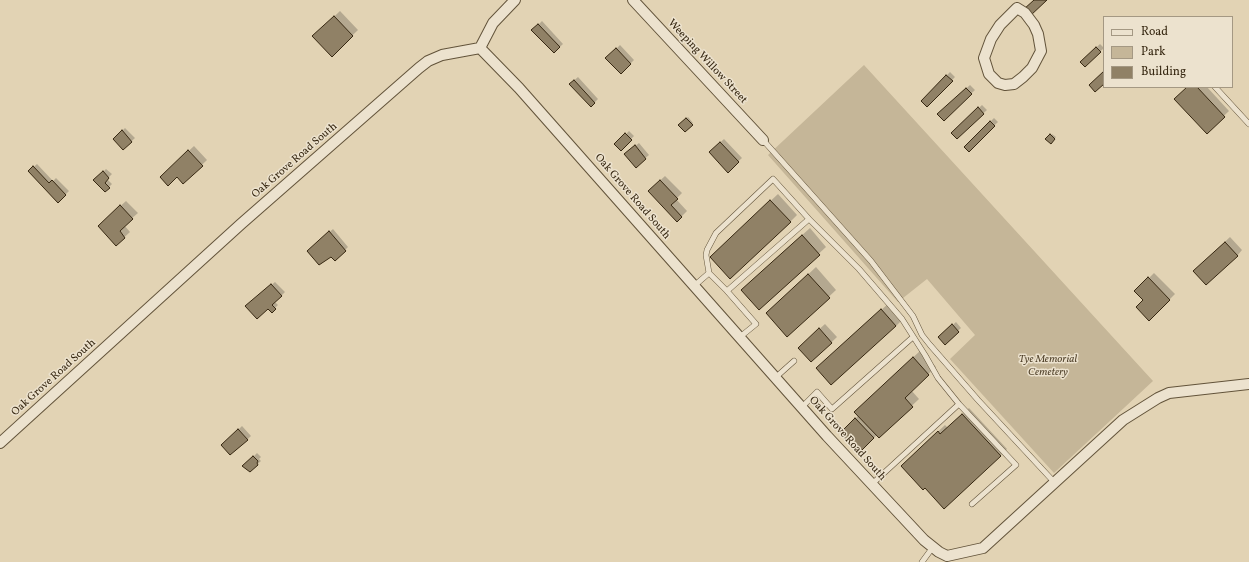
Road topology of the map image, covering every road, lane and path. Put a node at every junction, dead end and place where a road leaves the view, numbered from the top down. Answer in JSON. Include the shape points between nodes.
{"nodes":[{"id":1,"x":515,"y":0,"type":"edge"},
{"id":2,"x":633,"y":0,"type":"edge"},
{"id":3,"x":1017,"y":4,"type":"edge"},
{"id":4,"x":480,"y":48,"type":"junction"},
{"id":5,"x":1216,"y":88,"type":"edge"},
{"id":6,"x":1249,"y":124,"type":"edge"},
{"id":7,"x":763,"y":140,"type":"joint"},
{"id":8,"x":809,"y":219,"type":"junction"},
{"id":9,"x":709,"y":273,"type":"junction"},
{"id":10,"x":694,"y":286,"type":"junction"},
{"id":11,"x":727,"y":291,"type":"junction"},
{"id":12,"x":740,"y":337,"type":"junction"},
{"id":13,"x":913,"y":337,"type":"junction"},
{"id":14,"x":794,"y":361,"type":"dead end"},
{"id":15,"x":775,"y":378,"type":"junction"},
{"id":16,"x":1249,"y":384,"type":"edge"},
{"id":17,"x":959,"y":404,"type":"junction"},
{"id":18,"x":802,"y":407,"type":"junction"},
{"id":19,"x":0,"y":443,"type":"edge"},
{"id":20,"x":1055,"y":483,"type":"junction"},
{"id":21,"x":872,"y":484,"type":"junction"},
{"id":22,"x":972,"y":504,"type":"dead end"},
{"id":23,"x":933,"y":548,"type":"junction"},
{"id":24,"x":947,"y":559,"type":"edge"},
{"id":25,"x":922,"y":562,"type":"edge"}],
"edges":[{"from":1,"to":4,"type":"street","via":[[493,23]]},
{"from":2,"to":7,"type":"street","name":"Weeping Willow Street"},
{"from":3,"to":3,"type":"street","via":[[991,39],[984,58],[989,74],[998,83],[1005,85],[1014,84],[1024,77],[1041,52],[1034,25]]},
{"from":4,"to":10,"type":"street","name":"Oak Grove Road South","via":[[520,88]]},
{"from":4,"to":19,"type":"street","name":"Oak Grove Road South","via":[[442,55],[419,68],[240,224]]},
{"from":5,"to":6,"type":"lane"},
{"from":7,"to":20,"type":"lane","via":[[871,261],[913,316],[930,345]]},
{"from":8,"to":9,"type":"lane","via":[[773,179],[716,233],[706,255]]},
{"from":8,"to":11,"type":"lane"},
{"from":8,"to":13,"type":"lane","via":[[859,269],[902,319]]},
{"from":9,"to":10,"type":"lane"},
{"from":9,"to":11,"type":"lane"},
{"from":10,"to":12,"type":"street","name":"Oak Grove Road South"},
{"from":11,"to":12,"type":"lane","via":[[756,324]]},
{"from":12,"to":15,"type":"street","name":"Oak Grove Road South"},
{"from":13,"to":17,"type":"lane","via":[[938,378]]},
{"from":13,"to":18,"type":"lane","via":[[832,409],[817,392]]},
{"from":14,"to":15,"type":"lane"},
{"from":15,"to":18,"type":"street","name":"Oak Grove Road South"},
{"from":16,"to":20,"type":"street","name":"Oak Grove Road South","via":[[1168,393],[1158,398],[1123,420]]},
{"from":17,"to":21,"type":"lane"},
{"from":17,"to":22,"type":"lane","via":[[1016,465]]},
{"from":18,"to":21,"type":"street","name":"Oak Grove Road South"},
{"from":20,"to":24,"type":"street","name":"Oak Grove Road South","via":[[983,548]]},
{"from":21,"to":23,"type":"street","name":"Oak Grove Road South"},
{"from":23,"to":24,"type":"street","name":"Oak Grove Road South"},
{"from":23,"to":25,"type":"lane"}]}
